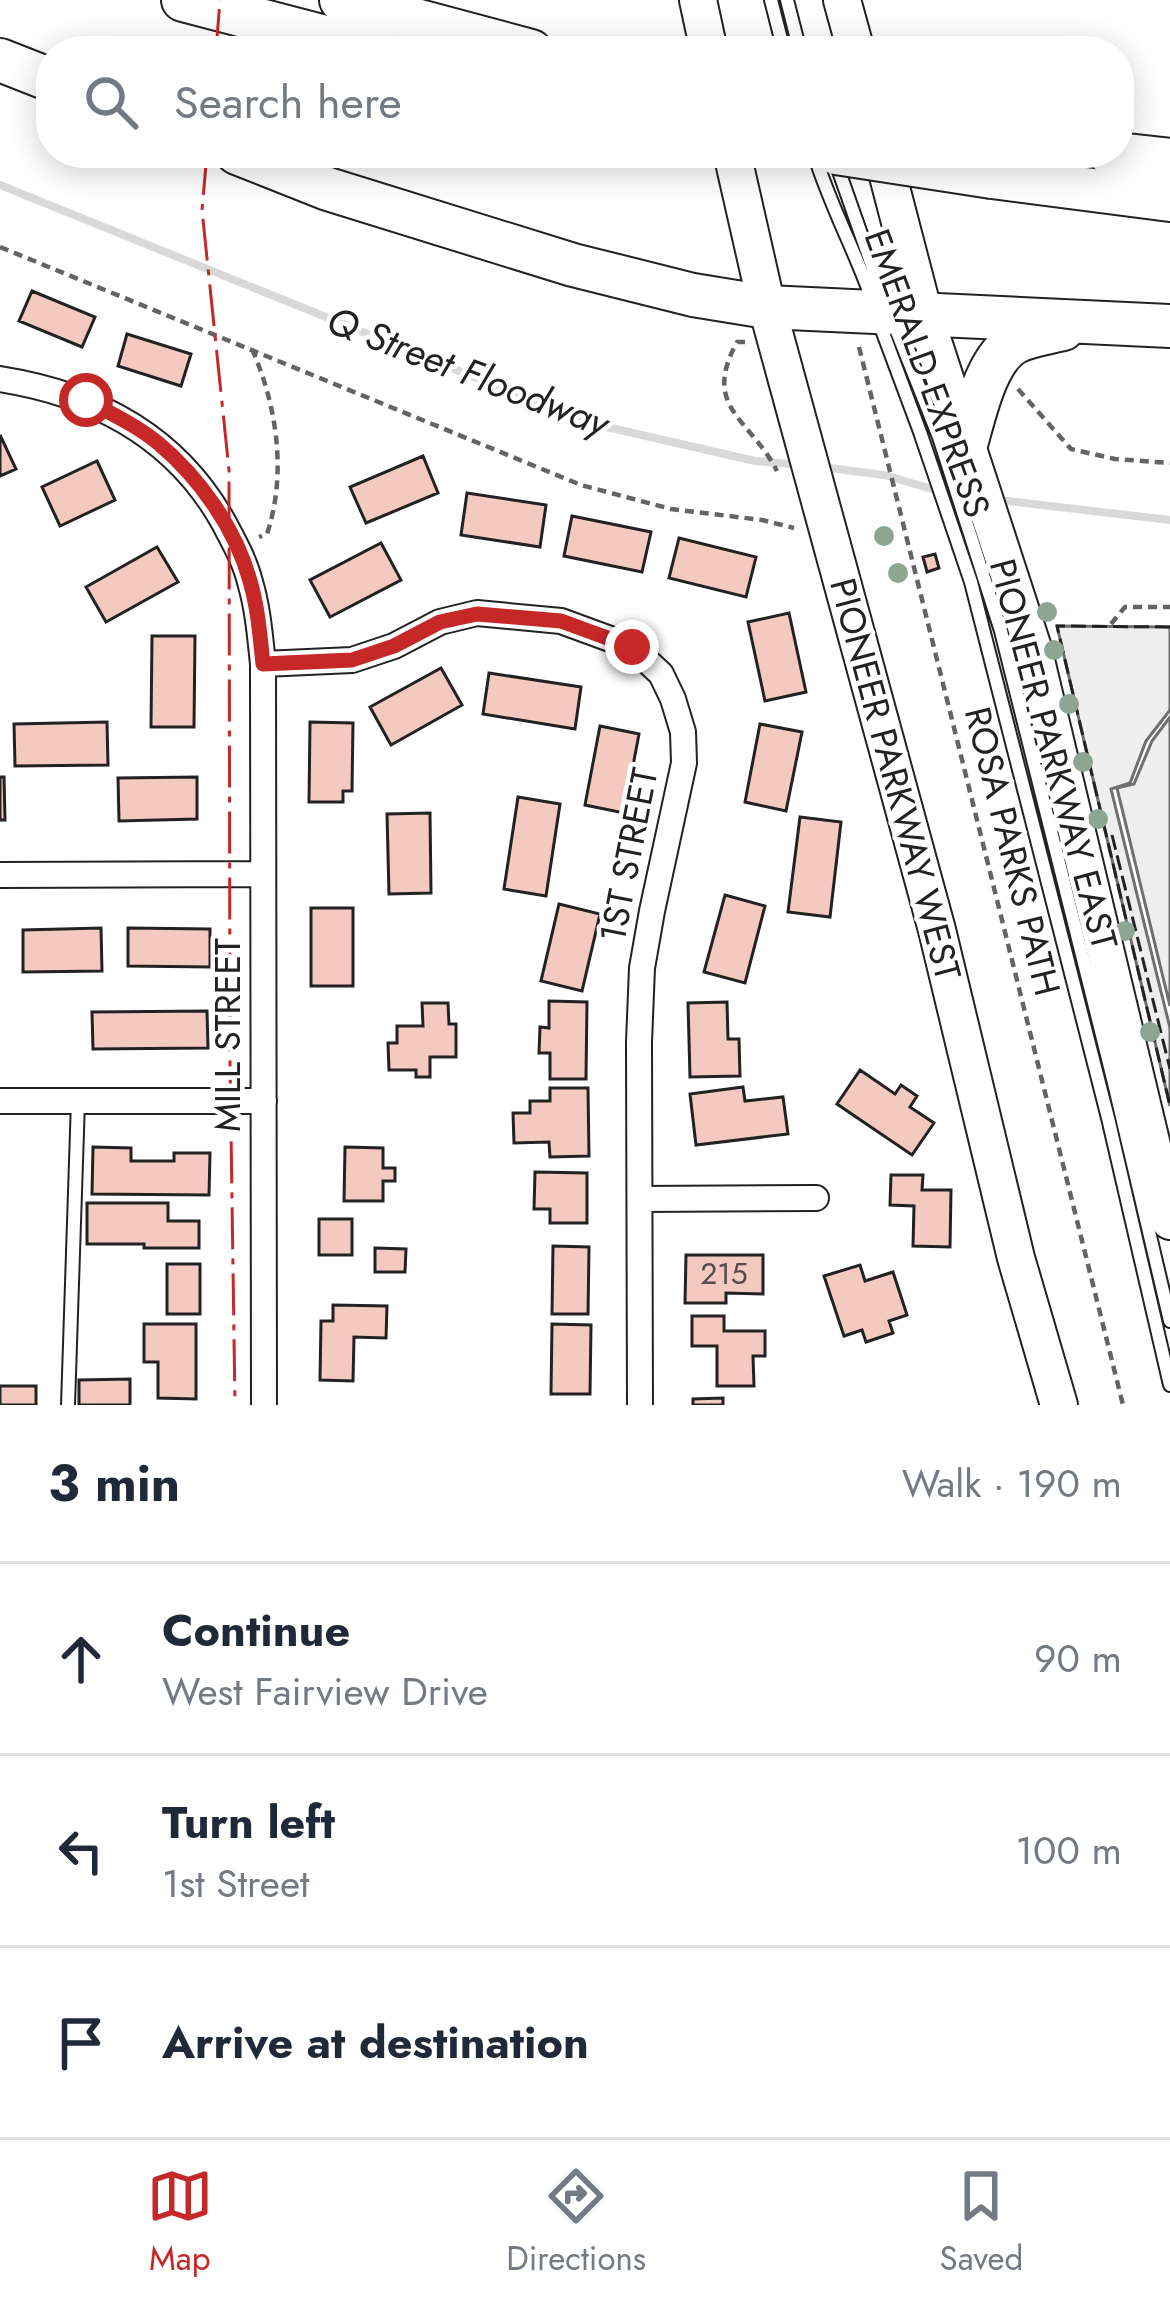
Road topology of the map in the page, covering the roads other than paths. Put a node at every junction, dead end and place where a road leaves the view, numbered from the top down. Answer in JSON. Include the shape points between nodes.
{"nodes":[{"id":1,"x":182,"y":0,"type":"edge"},
{"id":2,"x":341,"y":0,"type":"edge"},
{"id":3,"x":698,"y":0,"type":"edge"},
{"id":4,"x":771,"y":0,"type":"edge"},
{"id":5,"x":787,"y":0,"type":"edge"},
{"id":6,"x":842,"y":0,"type":"edge"},
{"id":7,"x":321,"y":36,"type":"edge"},
{"id":8,"x":475,"y":36,"type":"edge"},
{"id":9,"x":706,"y":36,"type":"edge"},
{"id":10,"x":780,"y":36,"type":"edge"},
{"id":11,"x":796,"y":36,"type":"edge"},
{"id":12,"x":852,"y":36,"type":"edge"},
{"id":13,"x":0,"y":60,"type":"edge"},
{"id":14,"x":36,"y":74,"type":"edge"},
{"id":15,"x":1134,"y":156,"type":"edge"},
{"id":16,"x":1170,"y":160,"type":"edge"},
{"id":17,"x":275,"y":168,"type":"edge"},
{"id":18,"x":736,"y":168,"type":"edge"},
{"id":19,"x":818,"y":168,"type":"edge"},
{"id":20,"x":839,"y":168,"type":"edge"},
{"id":21,"x":882,"y":168,"type":"edge"},
{"id":22,"x":933,"y":168,"type":"edge"},
{"id":23,"x":1170,"y":200,"type":"edge"},
{"id":24,"x":767,"y":307,"type":"junction"},
{"id":25,"x":885,"y":312,"type":"junction"},
{"id":26,"x":1087,"y":323,"type":"junction"},
{"id":27,"x":1170,"y":326,"type":"edge"},
{"id":28,"x":0,"y":380,"type":"edge"},
{"id":29,"x":952,"y":440,"type":"junction"},
{"id":30,"x":979,"y":551,"type":"junction"},
{"id":31,"x":263,"y":664,"type":"junction"},
{"id":32,"x":262,"y":874,"type":"junction"},
{"id":33,"x":0,"y":875,"type":"edge"},
{"id":34,"x":0,"y":1101,"type":"edge"},
{"id":35,"x":78,"y":1101,"type":"junction"},
{"id":36,"x":264,"y":1101,"type":"junction"},
{"id":37,"x":640,"y":1198,"type":"junction"},
{"id":38,"x":816,"y":1198,"type":"dead end"},
{"id":39,"x":1170,"y":1221,"type":"edge"},
{"id":40,"x":1170,"y":1321,"type":"edge"},
{"id":41,"x":1170,"y":1385,"type":"edge"},
{"id":42,"x":68,"y":1405,"type":"edge"},
{"id":43,"x":264,"y":1405,"type":"edge"},
{"id":44,"x":640,"y":1405,"type":"edge"},
{"id":45,"x":1059,"y":1405,"type":"edge"}],
"edges":[{"from":1,"to":7,"type":"highway"},
{"from":2,"to":8,"type":"highway"},
{"from":3,"to":9,"type":"main road"},
{"from":4,"to":10,"type":"lane"},
{"from":5,"to":11,"type":"lane"},
{"from":6,"to":12,"type":"main road"},
{"from":13,"to":14,"type":"highway"},
{"from":15,"to":16,"type":"highway"},
{"from":17,"to":24,"type":"highway","via":[[594,272]]},
{"from":18,"to":24,"type":"main road","name":"PIONEER PARKWAY WEST"},
{"from":19,"to":25,"type":"lane","name":"EMERALD EXPRESS"},
{"from":20,"to":25,"type":"lane","name":"EMERALD EXPRESS"},
{"from":21,"to":25,"type":"main road","name":"PIONEER PARKWAY EAST"},
{"from":22,"to":23,"type":"highway","bridge":true},
{"from":24,"to":25,"type":"highway"},
{"from":24,"to":45,"type":"main road","name":"PIONEER PARKWAY WEST","via":[[798,414],[817,531],[937,930]]},
{"from":25,"to":26,"type":"highway"},
{"from":25,"to":29,"type":"main road","name":"PIONEER PARKWAY EAST"},
{"from":25,"to":30,"type":"lane","name":"EMERALD EXPRESS","via":[[920,432]]},
{"from":26,"to":27,"type":"highway"},
{"from":26,"to":29,"type":"highway","via":[[1015,342]]},
{"from":28,"to":31,"type":"street","name":"MILL STREET","via":[[86,400],[157,442],[190,473],[250,578]]},
{"from":29,"to":30,"type":"main road","name":"PIONEER PARKWAY EAST"},
{"from":30,"to":39,"type":"main road","name":"PIONEER PARKWAY EAST","via":[[1034,648]]},
{"from":30,"to":40,"type":"lane","name":"EMERALD EXPRESS"},
{"from":30,"to":41,"type":"lane","name":"EMERALD EXPRESS","via":[[1007,719]]},
{"from":31,"to":32,"type":"street","name":"MILL STREET"},
{"from":31,"to":37,"type":"street","name":"1ST STREET","via":[[352,660],[477,614],[561,621],[632,647],[661,674],[683,731],[684,763],[642,968]]},
{"from":32,"to":33,"type":"street"},
{"from":32,"to":36,"type":"street","name":"MILL STREET"},
{"from":34,"to":35,"type":"street"},
{"from":35,"to":36,"type":"street"},
{"from":35,"to":42,"type":"lane"},
{"from":36,"to":43,"type":"street","name":"MILL STREET"},
{"from":37,"to":38,"type":"street"},
{"from":37,"to":44,"type":"street","name":"1ST STREET"}]}
